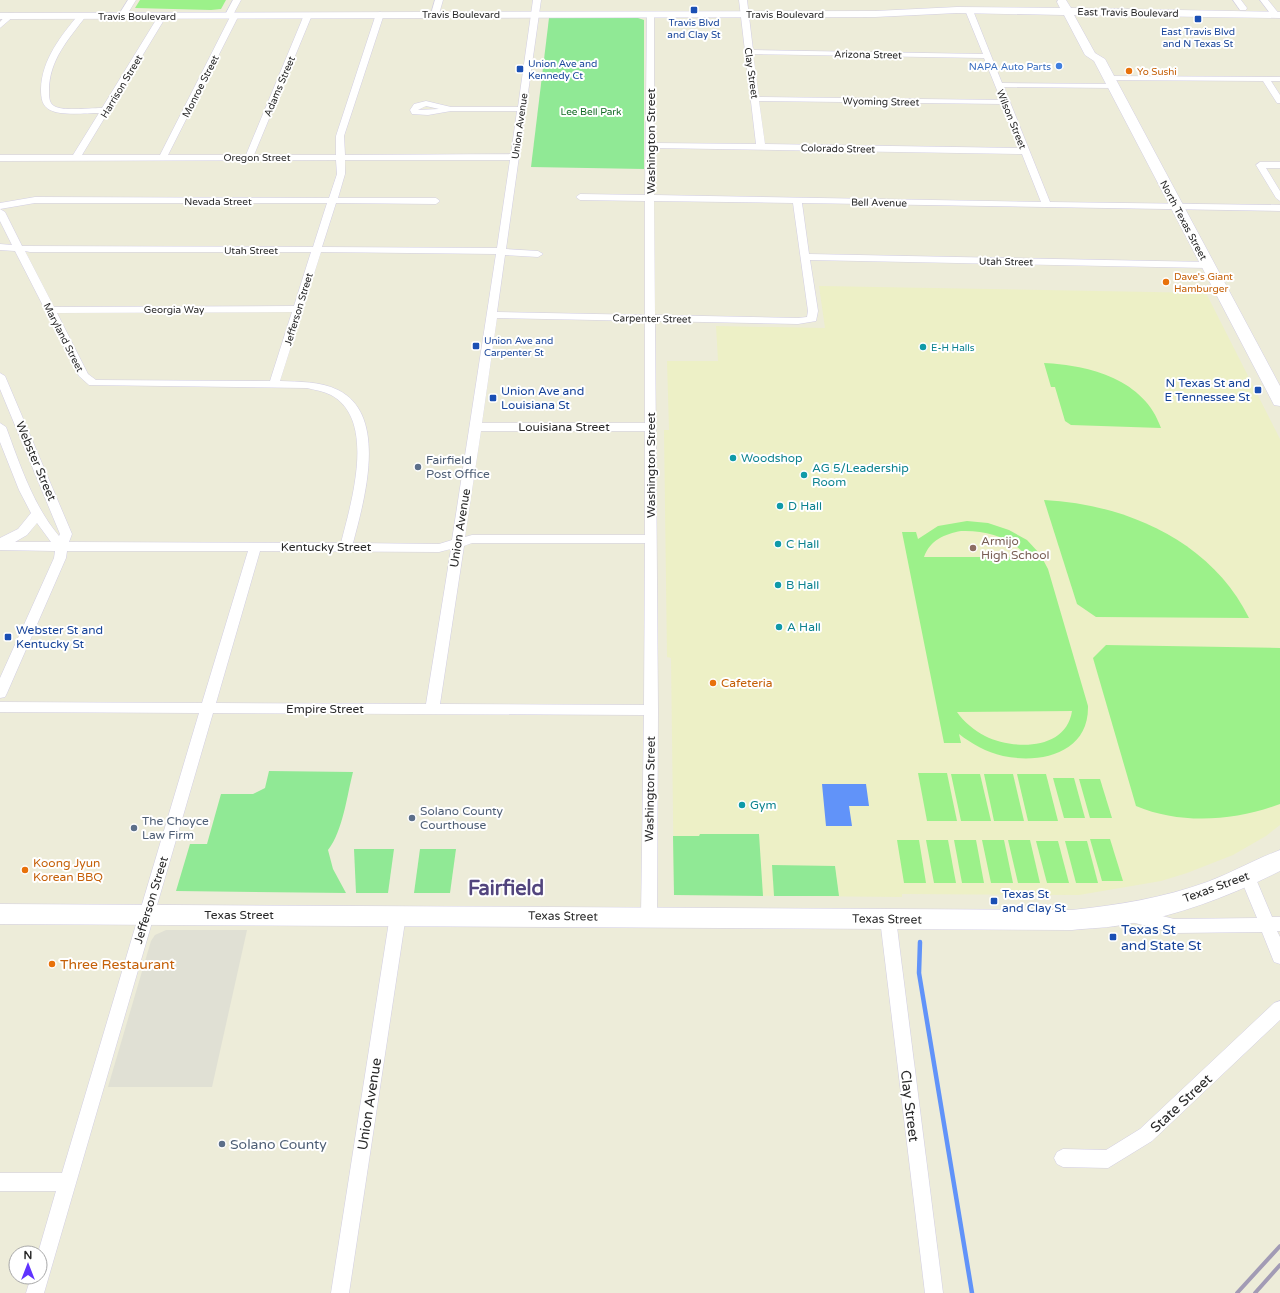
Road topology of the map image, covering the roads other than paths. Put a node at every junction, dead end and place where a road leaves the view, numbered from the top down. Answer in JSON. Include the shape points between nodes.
{"nodes":[{"id":1,"x":132,"y":0,"type":"edge"},
{"id":2,"x":237,"y":0,"type":"edge"},
{"id":3,"x":439,"y":0,"type":"edge"},
{"id":4,"x":537,"y":0,"type":"edge"},
{"id":5,"x":743,"y":0,"type":"edge"},
{"id":6,"x":1061,"y":0,"type":"edge"},
{"id":7,"x":1073,"y":0,"type":"edge"},
{"id":8,"x":1237,"y":0,"type":"edge"},
{"id":9,"x":1264,"y":0,"type":"edge"},
{"id":10,"x":1243,"y":8,"type":"dead end"},
{"id":11,"x":970,"y":12,"type":"junction"},
{"id":12,"x":1075,"y":13,"type":"junction"},
{"id":13,"x":380,"y":14,"type":"junction"},
{"id":14,"x":435,"y":14,"type":"junction"},
{"id":15,"x":535,"y":14,"type":"junction"},
{"id":16,"x":650,"y":14,"type":"junction"},
{"id":17,"x":745,"y":14,"type":"junction"},
{"id":18,"x":163,"y":15,"type":"junction"},
{"id":19,"x":232,"y":15,"type":"junction"},
{"id":20,"x":308,"y":15,"type":"junction"},
{"id":21,"x":1278,"y":15,"type":"edge"},
{"id":22,"x":5,"y":16,"type":"edge"},
{"id":23,"x":82,"y":16,"type":"junction"},
{"id":24,"x":122,"y":16,"type":"junction"},
{"id":25,"x":0,"y":26,"type":"edge"},
{"id":26,"x":749,"y":52,"type":"junction"},
{"id":27,"x":987,"y":56,"type":"junction"},
{"id":28,"x":1265,"y":79,"type":"junction"},
{"id":29,"x":1280,"y":79,"type":"edge"},
{"id":30,"x":1111,"y":82,"type":"junction"},
{"id":31,"x":999,"y":86,"type":"junction"},
{"id":32,"x":755,"y":99,"type":"junction"},
{"id":33,"x":1280,"y":101,"type":"edge"},
{"id":34,"x":1006,"y":102,"type":"junction"},
{"id":35,"x":451,"y":109,"type":"dead end"},
{"id":36,"x":522,"y":109,"type":"junction"},
{"id":37,"x":105,"y":111,"type":"junction"},
{"id":38,"x":650,"y":145,"type":"junction"},
{"id":39,"x":761,"y":146,"type":"junction"},
{"id":40,"x":1025,"y":151,"type":"junction"},
{"id":41,"x":78,"y":156,"type":"junction"},
{"id":42,"x":163,"y":157,"type":"junction"},
{"id":43,"x":249,"y":157,"type":"junction"},
{"id":44,"x":340,"y":157,"type":"junction"},
{"id":45,"x":515,"y":157,"type":"junction"},
{"id":46,"x":0,"y":158,"type":"edge"},
{"id":47,"x":1280,"y":165,"type":"edge"},
{"id":48,"x":580,"y":197,"type":"dead end"},
{"id":49,"x":651,"y":198,"type":"junction"},
{"id":50,"x":1280,"y":198,"type":"edge"},
{"id":51,"x":331,"y":201,"type":"junction"},
{"id":52,"x":436,"y":201,"type":"dead end"},
{"id":53,"x":797,"y":201,"type":"junction"},
{"id":54,"x":1047,"y":205,"type":"junction"},
{"id":55,"x":0,"y":206,"type":"edge"},
{"id":56,"x":1177,"y":207,"type":"junction"},
{"id":57,"x":1280,"y":208,"type":"edge"},
{"id":58,"x":0,"y":212,"type":"edge"},
{"id":59,"x":0,"y":247,"type":"edge"},
{"id":60,"x":19,"y":249,"type":"junction"},
{"id":61,"x":316,"y":250,"type":"junction"},
{"id":62,"x":501,"y":252,"type":"junction"},
{"id":63,"x":538,"y":254,"type":"dead end"},
{"id":64,"x":805,"y":257,"type":"junction"},
{"id":65,"x":1208,"y":265,"type":"junction"},
{"id":66,"x":298,"y":309,"type":"junction"},
{"id":67,"x":50,"y":310,"type":"junction"},
{"id":68,"x":492,"y":315,"type":"junction"},
{"id":69,"x":650,"y":318,"type":"junction"},
{"id":70,"x":0,"y":376,"type":"edge"},
{"id":71,"x":274,"y":384,"type":"junction"},
{"id":72,"x":1278,"y":393,"type":"edge"},
{"id":73,"x":476,"y":426,"type":"junction"},
{"id":74,"x":0,"y":427,"type":"edge"},
{"id":75,"x":652,"y":427,"type":"junction"},
{"id":76,"x":37,"y":512,"type":"junction"},
{"id":77,"x":651,"y":539,"type":"junction"},
{"id":78,"x":0,"y":543,"type":"edge"},
{"id":79,"x":458,"y":543,"type":"junction"},
{"id":80,"x":0,"y":546,"type":"edge"},
{"id":81,"x":61,"y":546,"type":"junction"},
{"id":82,"x":255,"y":547,"type":"junction"},
{"id":83,"x":346,"y":547,"type":"junction"},
{"id":84,"x":0,"y":693,"type":"edge"},
{"id":85,"x":0,"y":707,"type":"edge"},
{"id":86,"x":208,"y":708,"type":"junction"},
{"id":87,"x":432,"y":710,"type":"junction"},
{"id":88,"x":651,"y":710,"type":"junction"},
{"id":89,"x":1280,"y":860,"type":"edge"},
{"id":90,"x":1248,"y":877,"type":"junction"},
{"id":91,"x":0,"y":914,"type":"edge"},
{"id":92,"x":147,"y":914,"type":"junction"},
{"id":93,"x":1126,"y":914,"type":"junction"},
{"id":94,"x":398,"y":915,"type":"junction"},
{"id":95,"x":649,"y":917,"type":"junction"},
{"id":96,"x":888,"y":919,"type":"junction"},
{"id":97,"x":1273,"y":924,"type":"edge"},
{"id":98,"x":1280,"y":958,"type":"edge"},
{"id":99,"x":1280,"y":1009,"type":"edge"},
{"id":100,"x":1063,"y":1158,"type":"dead end"},
{"id":101,"x":0,"y":1182,"type":"edge"},
{"id":102,"x":67,"y":1182,"type":"junction"},
{"id":103,"x":48,"y":1249,"type":"edge"},
{"id":104,"x":340,"y":1293,"type":"edge"},
{"id":105,"x":934,"y":1293,"type":"edge"}],
"edges":[{"from":1,"to":24,"type":"street"},
{"from":2,"to":19,"type":"street","name":"Monroe Street"},
{"from":3,"to":14,"type":"street"},
{"from":4,"to":15,"type":"street","name":"Union Avenue"},
{"from":5,"to":17,"type":"street","name":"Clay Street"},
{"from":6,"to":12,"type":"main road","name":"North Texas Street"},
{"from":7,"to":12,"type":"main road","name":"North Texas Street"},
{"from":8,"to":10,"type":"street"},
{"from":9,"to":21,"type":"street"},
{"from":11,"to":12,"type":"main road","name":"Travis Boulevard"},
{"from":11,"to":17,"type":"main road","name":"Travis Boulevard","via":[[932,15],[921,12]]},
{"from":11,"to":27,"type":"street","name":"Wilson Street"},
{"from":12,"to":21,"type":"main road","name":"East Travis Boulevard"},
{"from":12,"to":30,"type":"main road","name":"North Texas Street","via":[[1091,55],[1098,59]]},
{"from":13,"to":14,"type":"main road","name":"Travis Boulevard"},
{"from":13,"to":20,"type":"main road","name":"Travis Boulevard"},
{"from":13,"to":44,"type":"street","name":"Jefferson Street","via":[[340,136]]},
{"from":14,"to":15,"type":"main road","name":"Travis Boulevard"},
{"from":15,"to":16,"type":"main road","name":"Travis Boulevard"},
{"from":15,"to":36,"type":"street","name":"Union Avenue"},
{"from":16,"to":17,"type":"main road","name":"Travis Boulevard"},
{"from":16,"to":38,"type":"street","name":"Washington Street"},
{"from":17,"to":26,"type":"street","name":"Clay Street"},
{"from":18,"to":19,"type":"main road","name":"Travis Boulevard"},
{"from":18,"to":24,"type":"main road","name":"Travis Boulevard"},
{"from":18,"to":37,"type":"street","name":"Harrison Street"},
{"from":19,"to":20,"type":"main road","name":"Travis Boulevard"},
{"from":19,"to":42,"type":"street","name":"Monroe Street"},
{"from":20,"to":43,"type":"street","name":"Adams Street"},
{"from":22,"to":23,"type":"main road","name":"Travis Boulevard"},
{"from":22,"to":25,"type":"street"},
{"from":23,"to":24,"type":"main road","name":"Travis Boulevard"},
{"from":23,"to":37,"type":"street","via":[[67,33],[47,70],[44,84],[46,103],[49,108],[56,110]]},
{"from":26,"to":27,"type":"street","name":"Arizona Street"},
{"from":26,"to":32,"type":"street","name":"Clay Street"},
{"from":27,"to":31,"type":"street","name":"Wilson Street"},
{"from":28,"to":29,"type":"street"},
{"from":28,"to":30,"type":"street"},
{"from":28,"to":33,"type":"street"},
{"from":30,"to":31,"type":"street"},
{"from":30,"to":56,"type":"main road","name":"North Texas Street"},
{"from":31,"to":34,"type":"street","name":"Wilson Street"},
{"from":32,"to":34,"type":"street","name":"Wyoming Street"},
{"from":32,"to":39,"type":"street","name":"Clay Street"},
{"from":34,"to":40,"type":"street","name":"Wilson Street"},
{"from":35,"to":36,"type":"street"},
{"from":36,"to":45,"type":"street","name":"Union Avenue"},
{"from":37,"to":41,"type":"street","name":"Harrison Street"},
{"from":38,"to":39,"type":"street","name":"Colorado Street"},
{"from":38,"to":49,"type":"street","name":"Washington Street"},
{"from":39,"to":40,"type":"street","name":"Colorado Street"},
{"from":40,"to":54,"type":"street","name":"Wilson Street"},
{"from":41,"to":42,"type":"street","name":"Oregon Street"},
{"from":41,"to":46,"type":"street","name":"Oregon Street"},
{"from":42,"to":43,"type":"street","name":"Oregon Street"},
{"from":43,"to":44,"type":"street","name":"Oregon Street"},
{"from":44,"to":45,"type":"street","name":"Oregon Street"},
{"from":44,"to":51,"type":"street","name":"Jefferson Street","via":[[341,174]]},
{"from":45,"to":62,"type":"street","name":"Union Avenue"},
{"from":47,"to":50,"type":"street","via":[[1260,165]]},
{"from":48,"to":49,"type":"street","name":"Bell Avenue"},
{"from":49,"to":53,"type":"street","name":"Bell Avenue"},
{"from":49,"to":69,"type":"street","name":"Washington Street"},
{"from":51,"to":52,"type":"street","name":"Nevada Street"},
{"from":51,"to":55,"type":"street","name":"Nevada Street","via":[[35,200]]},
{"from":51,"to":61,"type":"street","name":"Jefferson Street"},
{"from":53,"to":54,"type":"street","name":"Bell Avenue"},
{"from":53,"to":64,"type":"street"},
{"from":54,"to":56,"type":"street","name":"Bell Avenue"},
{"from":56,"to":57,"type":"street","name":"Bell Avenue"},
{"from":56,"to":65,"type":"main road","name":"North Texas Street"},
{"from":58,"to":60,"type":"street","name":"Maryland Street"},
{"from":59,"to":60,"type":"street","name":"Utah Street"},
{"from":60,"to":61,"type":"street","name":"Utah Street"},
{"from":60,"to":67,"type":"street","name":"Maryland Street"},
{"from":61,"to":62,"type":"street","name":"Utah Street"},
{"from":61,"to":66,"type":"street","name":"Jefferson Street"},
{"from":62,"to":63,"type":"street"},
{"from":62,"to":68,"type":"street","name":"Union Avenue"},
{"from":64,"to":65,"type":"street","name":"Utah Street"},
{"from":64,"to":69,"type":"street","name":"Carpenter Street","via":[[812,319],[798,321]]},
{"from":65,"to":72,"type":"main road","name":"North Texas Street"},
{"from":66,"to":67,"type":"street","name":"Georgia Way"},
{"from":66,"to":71,"type":"street","name":"Jefferson Street"},
{"from":67,"to":71,"type":"street","name":"Maryland Street","via":[[84,376],[93,383]]},
{"from":68,"to":69,"type":"street","name":"Carpenter Street"},
{"from":68,"to":73,"type":"street","name":"Union Avenue"},
{"from":69,"to":75,"type":"street","name":"Washington Street"},
{"from":70,"to":81,"type":"street","name":"Webster Street","via":[[66,534]]},
{"from":71,"to":83,"type":"street","via":[[327,388],[344,399],[355,416],[363,441],[364,462],[362,482]]},
{"from":73,"to":75,"type":"street","name":"Louisiana Street"},
{"from":73,"to":79,"type":"street","name":"Union Avenue"},
{"from":74,"to":76,"type":"street","name":"Webster Street"},
{"from":75,"to":77,"type":"street","name":"Washington Street"},
{"from":76,"to":78,"type":"street","name":"Webster Street","via":[[22,534]]},
{"from":76,"to":81,"type":"street","name":"Webster Street","via":[[50,534]]},
{"from":77,"to":79,"type":"street","name":"Kentucky Street","via":[[472,539]]},
{"from":77,"to":88,"type":"street","name":"Washington Street"},
{"from":79,"to":83,"type":"street","name":"Kentucky Street","via":[[439,548]]},
{"from":79,"to":87,"type":"street","name":"Union Avenue"},
{"from":80,"to":81,"type":"street","name":"Kentucky Street"},
{"from":81,"to":82,"type":"street","name":"Kentucky Street"},
{"from":81,"to":84,"type":"street","name":"Webster Street","via":[[60,558]]},
{"from":82,"to":83,"type":"street","name":"Kentucky Street"},
{"from":82,"to":86,"type":"street","name":"Jefferson Street"},
{"from":85,"to":86,"type":"street","name":"Empire Street"},
{"from":86,"to":87,"type":"street","name":"Empire Street"},
{"from":86,"to":92,"type":"street","name":"Jefferson Street"},
{"from":87,"to":88,"type":"street","name":"Empire Street"},
{"from":88,"to":95,"type":"street","name":"Washington Street"},
{"from":89,"to":90,"type":"main road","name":"Texas Street"},
{"from":90,"to":93,"type":"main road","name":"Texas Street","via":[[1198,896]]},
{"from":90,"to":97,"type":"street"},
{"from":91,"to":92,"type":"main road","name":"Texas Street"},
{"from":92,"to":94,"type":"main road","name":"Texas Street"},
{"from":92,"to":102,"type":"street","name":"Jefferson Street"},
{"from":93,"to":96,"type":"main road","name":"Texas Street","via":[[1072,920]]},
{"from":93,"to":97,"type":"street","name":"Texas Street","via":[[1174,926]]},
{"from":94,"to":95,"type":"main road","name":"Texas Street"},
{"from":94,"to":104,"type":"street","name":"Union Avenue"},
{"from":95,"to":96,"type":"main road","name":"Texas Street"},
{"from":96,"to":105,"type":"street","name":"Clay Street"},
{"from":97,"to":98,"type":"street"},
{"from":99,"to":100,"type":"street","name":"State Street","via":[[1146,1135],[1108,1159]]},
{"from":101,"to":102,"type":"street"},
{"from":102,"to":103,"type":"street","name":"Jefferson Street"}]}
